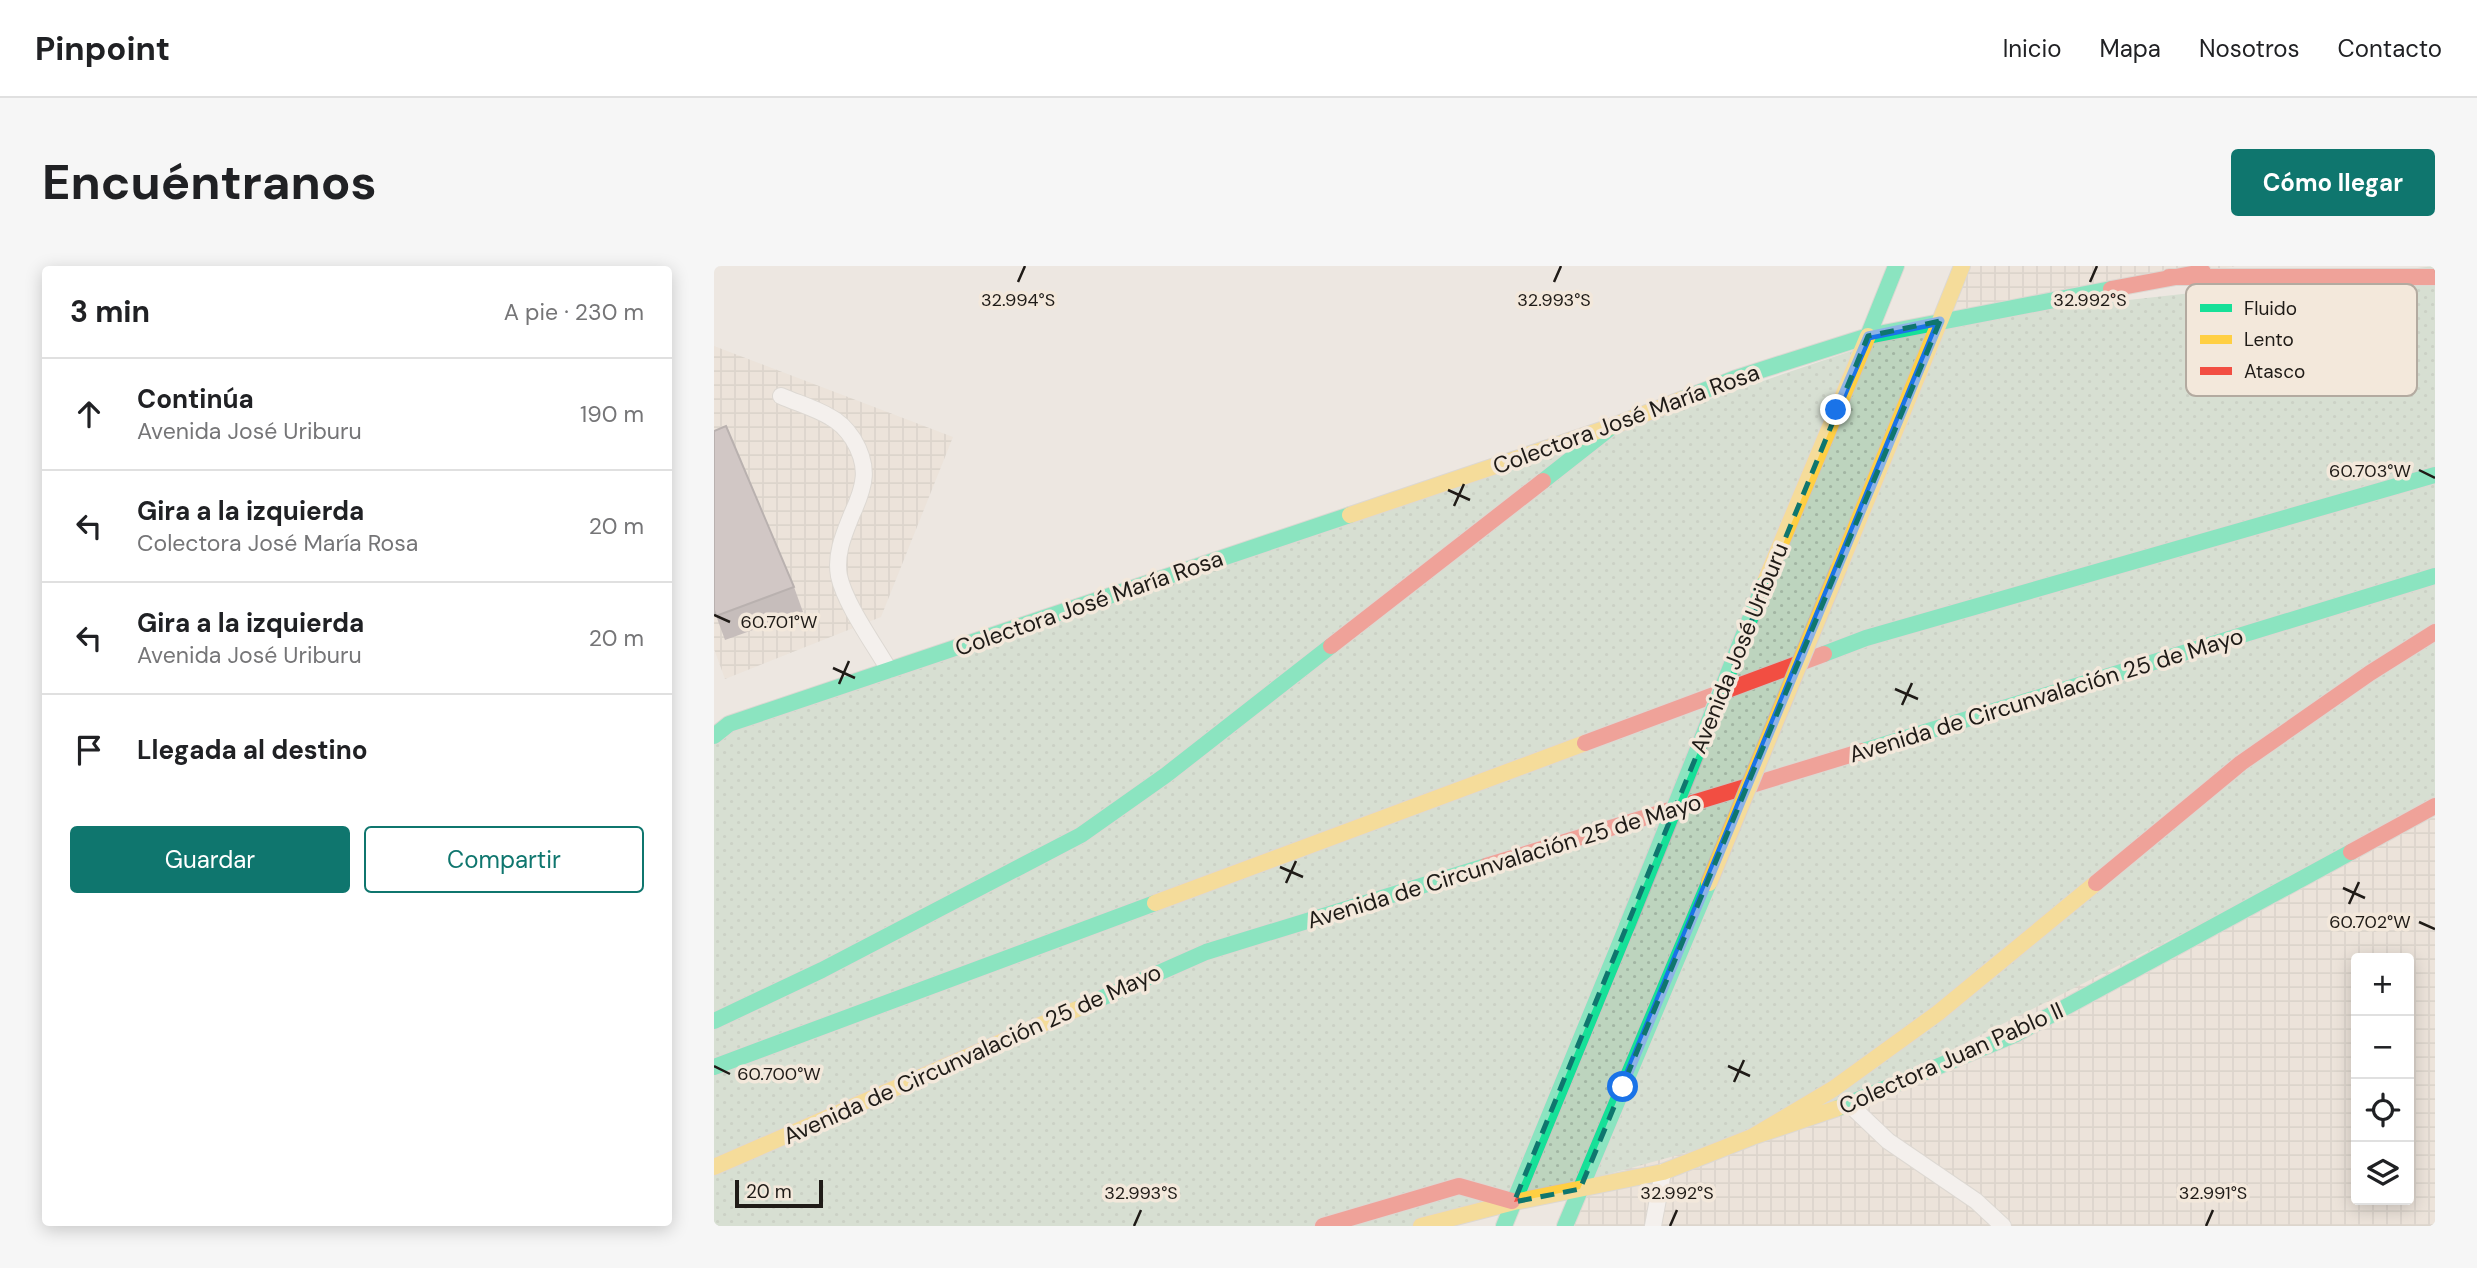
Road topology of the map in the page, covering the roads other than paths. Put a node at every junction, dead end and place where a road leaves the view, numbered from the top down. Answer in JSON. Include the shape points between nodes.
{"nodes":[{"id":1,"x":1896,"y":266,"type":"edge"},
{"id":2,"x":1962,"y":266,"type":"edge"},
{"id":3,"x":2236,"y":266,"type":"edge"},
{"id":4,"x":2169,"y":277,"type":"junction"},
{"id":5,"x":2435,"y":277,"type":"edge"},
{"id":6,"x":1940,"y":321,"type":"junction"},
{"id":7,"x":1868,"y":336,"type":"junction"},
{"id":8,"x":781,"y":396,"type":"dead end"},
{"id":9,"x":1613,"y":426,"type":"junction"},
{"id":10,"x":2435,"y":475,"type":"edge"},
{"id":11,"x":2435,"y":576,"type":"edge"},
{"id":12,"x":2435,"y":632,"type":"edge"},
{"id":13,"x":889,"y":670,"type":"junction"},
{"id":14,"x":714,"y":736,"type":"edge"},
{"id":15,"x":2435,"y":806,"type":"edge"},
{"id":16,"x":714,"y":1021,"type":"edge"},
{"id":17,"x":714,"y":1067,"type":"edge"},
{"id":18,"x":1849,"y":1104,"type":"junction"},
{"id":19,"x":1752,"y":1138,"type":"junction"},
{"id":20,"x":714,"y":1167,"type":"edge"},
{"id":21,"x":1663,"y":1172,"type":"junction"},
{"id":22,"x":1580,"y":1189,"type":"junction"},
{"id":23,"x":1514,"y":1202,"type":"junction"},
{"id":24,"x":1999,"y":1225,"type":"edge"},
{"id":25,"x":1323,"y":1226,"type":"edge"},
{"id":26,"x":1421,"y":1226,"type":"edge"},
{"id":27,"x":1504,"y":1226,"type":"edge"},
{"id":28,"x":1565,"y":1226,"type":"edge"},
{"id":29,"x":1653,"y":1226,"type":"edge"}],
"edges":[{"from":1,"to":7,"type":"main road","name":"Avenida José Uriburu"},
{"from":2,"to":6,"type":"main road"},
{"from":3,"to":4,"type":"main road","name":"Colectora José María Rosa"},
{"from":4,"to":5,"type":"main road"},
{"from":4,"to":6,"type":"main road","name":"Colectora José María Rosa"},
{"from":6,"to":7,"type":"main road","name":"Colectora José María Rosa"},
{"from":6,"to":22,"type":"main road","bridge":true},
{"from":7,"to":9,"type":"main road","name":"Colectora José María Rosa"},
{"from":7,"to":23,"type":"main road","name":"Avenida José Uriburu","bridge":true},
{"from":8,"to":13,"type":"lane","via":[[832,418],[860,450],[866,470],[838,554],[839,575],[845,594]]},
{"from":9,"to":13,"type":"main road","name":"Colectora José María Rosa"},
{"from":9,"to":16,"type":"main road","via":[[1166,775],[1081,835]]},
{"from":10,"to":17,"type":"main road","via":[[1866,638]]},
{"from":11,"to":20,"type":"main road","name":"Avenida de Circunvalación 25 de Mayo","via":[[1206,952]]},
{"from":12,"to":19,"type":"main road","via":[[2241,763],[1938,1013],[1833,1089]]},
{"from":13,"to":14,"type":"main road","name":"Colectora José María Rosa","via":[[729,724]]},
{"from":15,"to":18,"type":"main road","name":"Colectora Juan Pablo II","via":[[2016,1034]]},
{"from":18,"to":19,"type":"main road","name":"Colectora Juan Pablo II"},
{"from":18,"to":24,"type":"lane","via":[[1888,1141],[1976,1201]]},
{"from":19,"to":21,"type":"main road","name":"Colectora Juan Pablo II"},
{"from":21,"to":22,"type":"main road","name":"Colectora Juan Pablo II"},
{"from":21,"to":29,"type":"lane"},
{"from":22,"to":23,"type":"main road","name":"Colectora Juan Pablo II"},
{"from":22,"to":28,"type":"main road"},
{"from":23,"to":25,"type":"main road","name":"Colectora Juan Pablo II","via":[[1459,1186]]},
{"from":23,"to":26,"type":"main road","name":"Colectora Juan Pablo II"},
{"from":23,"to":27,"type":"main road","name":"Avenida José Uriburu"}]}
